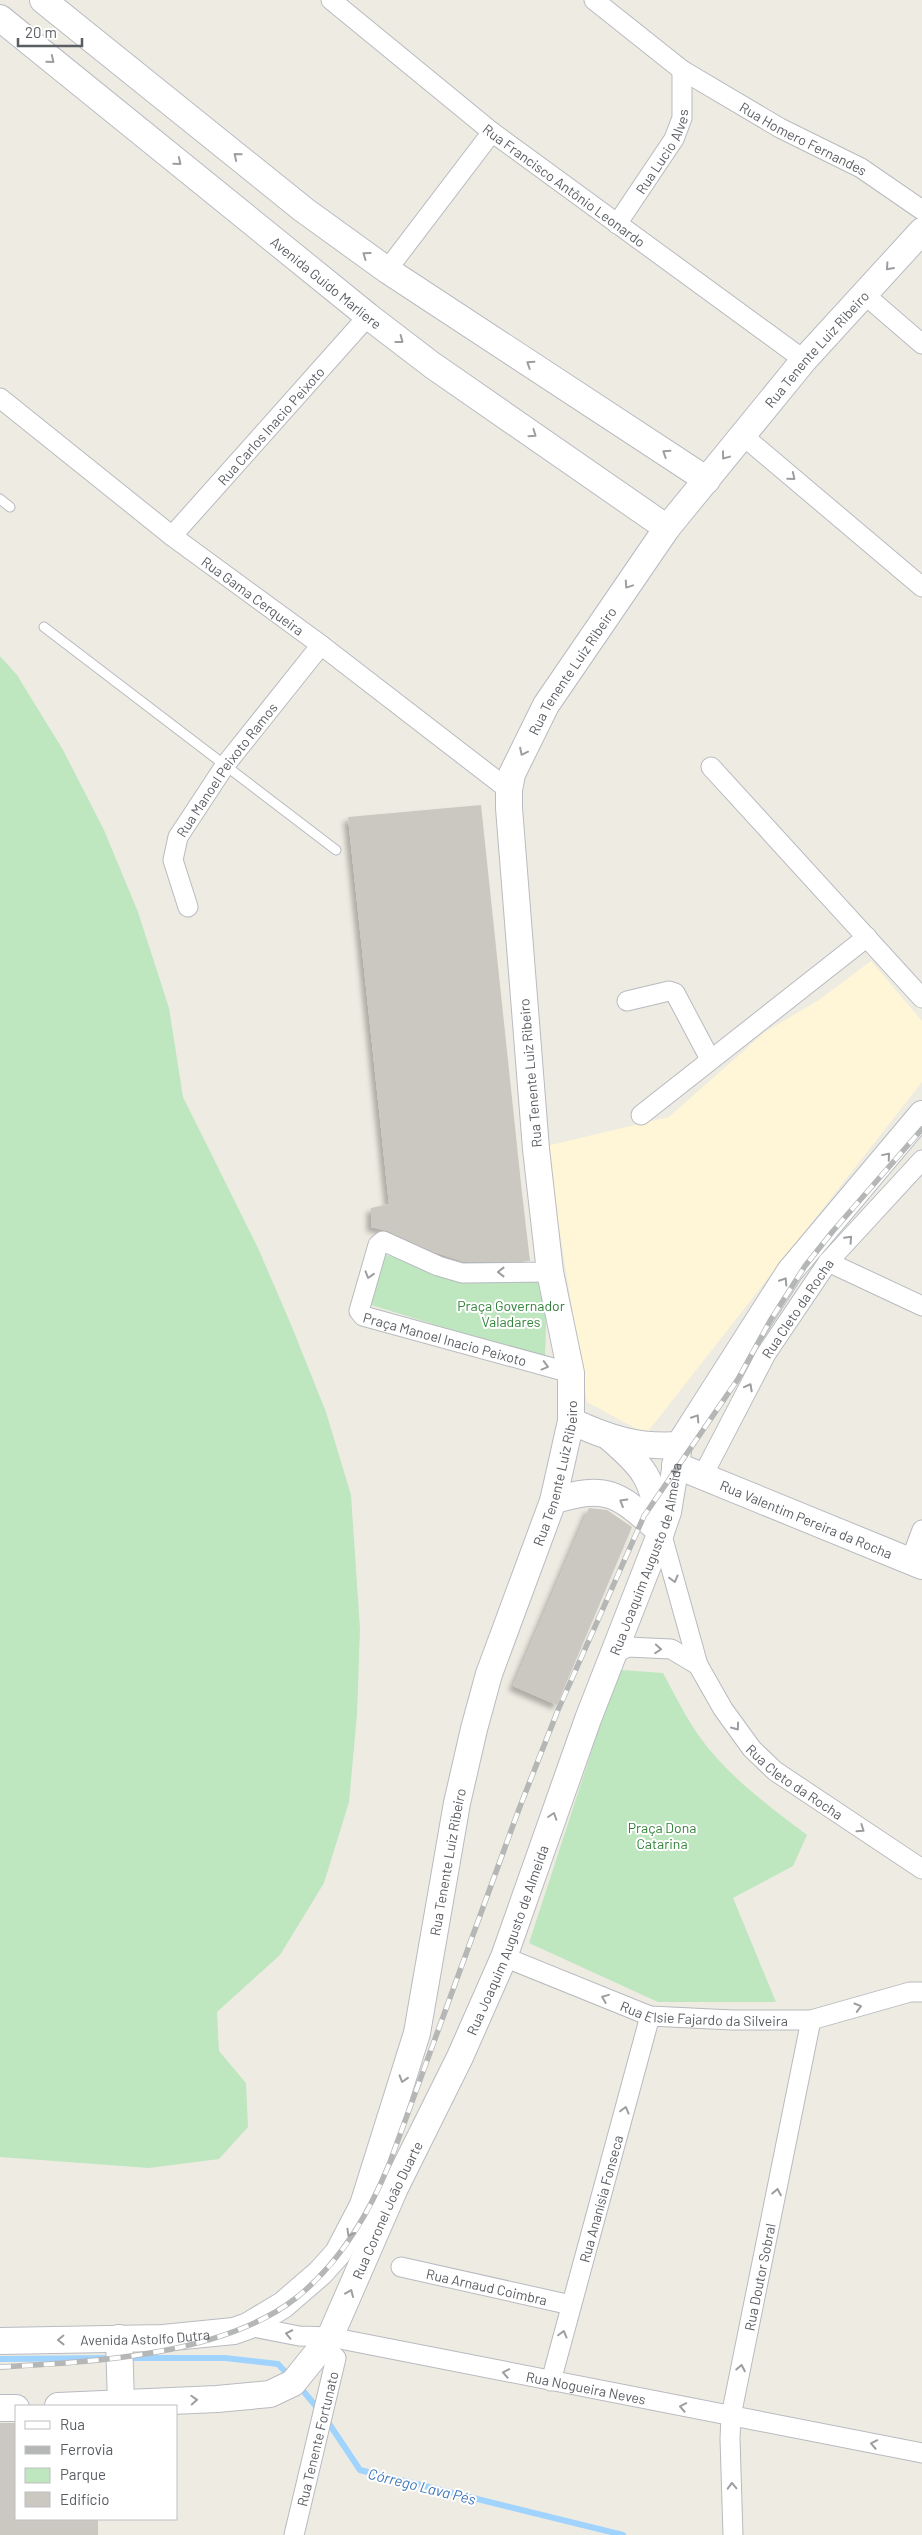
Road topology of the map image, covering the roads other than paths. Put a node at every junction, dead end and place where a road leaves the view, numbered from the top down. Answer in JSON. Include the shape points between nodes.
{"nodes":[{"id":1,"x":43,"y":0,"type":"edge"},
{"id":2,"x":331,"y":0,"type":"edge"},
{"id":3,"x":594,"y":0,"type":"edge"},
{"id":4,"x":0,"y":18,"type":"edge"},
{"id":5,"x":682,"y":70,"type":"junction"},
{"id":6,"x":492,"y":132,"type":"junction"},
{"id":7,"x":922,"y":210,"type":"edge"},
{"id":8,"x":617,"y":224,"type":"junction"},
{"id":9,"x":922,"y":231,"type":"edge"},
{"id":10,"x":387,"y":270,"type":"junction"},
{"id":11,"x":864,"y":294,"type":"junction"},
{"id":12,"x":368,"y":316,"type":"junction"},
{"id":13,"x":922,"y":344,"type":"edge"},
{"id":14,"x":804,"y":360,"type":"junction"},
{"id":15,"x":0,"y":398,"type":"edge"},
{"id":16,"x":741,"y":434,"type":"junction"},
{"id":17,"x":707,"y":480,"type":"junction"},
{"id":18,"x":0,"y":499,"type":"edge"},
{"id":19,"x":10,"y":507,"type":"dead end"},
{"id":20,"x":667,"y":528,"type":"junction"},
{"id":21,"x":172,"y":536,"type":"junction"},
{"id":22,"x":922,"y":587,"type":"edge"},
{"id":23,"x":44,"y":627,"type":"dead end"},
{"id":24,"x":321,"y":645,"type":"junction"},
{"id":25,"x":226,"y":764,"type":"junction"},
{"id":26,"x":711,"y":767,"type":"dead end"},
{"id":27,"x":509,"y":790,"type":"junction"},
{"id":28,"x":336,"y":850,"type":"dead end"},
{"id":29,"x":188,"y":907,"type":"dead end"},
{"id":30,"x":866,"y":937,"type":"junction"},
{"id":31,"x":922,"y":998,"type":"edge"},
{"id":32,"x":627,"y":1001,"type":"dead end"},
{"id":33,"x":710,"y":1059,"type":"junction"},
{"id":34,"x":922,"y":1114,"type":"edge"},
{"id":35,"x":641,"y":1115,"type":"dead end"},
{"id":36,"x":922,"y":1160,"type":"edge"},
{"id":37,"x":828,"y":1262,"type":"junction"},
{"id":38,"x":550,"y":1272,"type":"junction"},
{"id":39,"x":922,"y":1306,"type":"edge"},
{"id":40,"x":571,"y":1373,"type":"junction"},
{"id":41,"x":571,"y":1421,"type":"junction"},
{"id":42,"x":610,"y":1438,"type":"junction"},
{"id":43,"x":687,"y":1465,"type":"junction"},
{"id":44,"x":552,"y":1501,"type":"junction"},
{"id":45,"x":922,"y":1530,"type":"edge"},
{"id":46,"x":661,"y":1532,"type":"junction"},
{"id":47,"x":916,"y":1564,"type":"edge"},
{"id":48,"x":615,"y":1653,"type":"junction"},
{"id":49,"x":698,"y":1665,"type":"junction"},
{"id":50,"x":922,"y":1869,"type":"edge"},
{"id":51,"x":504,"y":1957,"type":"junction"},
{"id":52,"x":918,"y":1990,"type":"edge"},
{"id":53,"x":650,"y":2016,"type":"junction"},
{"id":54,"x":812,"y":2020,"type":"junction"},
{"id":55,"x":417,"y":2033,"type":"joint"},
{"id":56,"x":460,"y":2057,"type":"joint"},
{"id":57,"x":401,"y":2267,"type":"dead end"},
{"id":58,"x":283,"y":2305,"type":"joint"},
{"id":59,"x":571,"y":2305,"type":"junction"},
{"id":60,"x":248,"y":2326,"type":"junction"},
{"id":61,"x":119,"y":2338,"type":"junction"},
{"id":62,"x":0,"y":2341,"type":"edge"},
{"id":63,"x":322,"y":2348,"type":"junction"},
{"id":64,"x":550,"y":2381,"type":"junction"},
{"id":65,"x":121,"y":2404,"type":"junction"},
{"id":66,"x":90,"y":2405,"type":"edge"},
{"id":67,"x":0,"y":2408,"type":"edge"},
{"id":68,"x":15,"y":2408,"type":"edge"},
{"id":69,"x":731,"y":2416,"type":"junction"},
{"id":70,"x":922,"y":2453,"type":"edge"},
{"id":71,"x":294,"y":2535,"type":"edge"},
{"id":72,"x":733,"y":2535,"type":"edge"}],
"edges":[{"from":10,"to":1,"type":"main road","one_way":true,"via":[[304,210]]},
{"from":2,"to":6,"type":"street","name":"Rua Francisco Antônio Leonardo"},
{"from":3,"to":5,"type":"street","name":"Rua Homero Fernandes"},
{"from":4,"to":12,"type":"main road","name":"Avenida Guido Marliere","one_way":true},
{"from":5,"to":7,"type":"street","name":"Rua Homero Fernandes","via":[[780,128],[861,168]]},
{"from":5,"to":8,"type":"street","name":"Rua Lucio Alves","via":[[682,118],[674,140]]},
{"from":6,"to":8,"type":"street","name":"Rua Francisco Antônio Leonardo"},
{"from":6,"to":10,"type":"street"},
{"from":8,"to":14,"type":"street","name":"Rua Francisco Antônio Leonardo"},
{"from":9,"to":11,"type":"main road","name":"Rua Tenente Luiz Ribeiro","one_way":true},
{"from":17,"to":10,"type":"main road","one_way":true},
{"from":11,"to":13,"type":"street"},
{"from":11,"to":14,"type":"main road","name":"Rua Tenente Luiz Ribeiro"},
{"from":12,"to":20,"type":"main road","name":"Avenida Guido Marliere","one_way":true,"via":[[432,365]]},
{"from":12,"to":21,"type":"street","name":"Rua Carlos Inacio Peixoto"},
{"from":14,"to":16,"type":"main road","name":"Rua Tenente Luiz Ribeiro"},
{"from":15,"to":21,"type":"street","name":"Rua Gama Cerqueira"},
{"from":16,"to":17,"type":"main road","name":"Rua Tenente Luiz Ribeiro","one_way":true},
{"from":16,"to":22,"type":"street","one_way":true},
{"from":17,"to":20,"type":"main road","name":"Rua Tenente Luiz Ribeiro"},
{"from":18,"to":19,"type":"lane"},
{"from":20,"to":27,"type":"main road","name":"Rua Tenente Luiz Ribeiro","one_way":true,"via":[[546,705],[512,774]]},
{"from":21,"to":24,"type":"street","name":"Rua Gama Cerqueira"},
{"from":23,"to":25,"type":"lane"},
{"from":24,"to":25,"type":"street","name":"Rua Manoel Peixoto Ramos"},
{"from":24,"to":27,"type":"street","name":"Rua Gama Cerqueira"},
{"from":25,"to":28,"type":"lane"},
{"from":25,"to":29,"type":"street","name":"Rua Manoel Peixoto Ramos","via":[[175,847],[174,860]]},
{"from":26,"to":30,"type":"street"},
{"from":27,"to":38,"type":"main road","name":"Rua Tenente Luiz Ribeiro","via":[[536,1149]]},
{"from":30,"to":31,"type":"street"},
{"from":30,"to":33,"type":"street"},
{"from":32,"to":33,"type":"street","via":[[669,991],[675,993]]},
{"from":33,"to":35,"type":"street"},
{"from":43,"to":34,"type":"main road","name":"Rua Joaquim Augusto de Almeida","one_way":true,"via":[[790,1271]]},
{"from":37,"to":36,"type":"street","name":"Rua Cleto da Rocha","one_way":true},
{"from":37,"to":39,"type":"street"},
{"from":43,"to":37,"type":"street","name":"Rua Cleto da Rocha","one_way":true},
{"from":38,"to":40,"type":"main road","name":"Rua Tenente Luiz Ribeiro"},
{"from":38,"to":40,"type":"street","name":"Praça Manoel Inacio Peixoto","one_way":true,"via":[[462,1273],[438,1266],[383,1241],[378,1245],[359,1311],[363,1316]]},
{"from":40,"to":41,"type":"main road","name":"Rua Tenente Luiz Ribeiro"},
{"from":41,"to":42,"type":"main road"},
{"from":41,"to":44,"type":"main road","name":"Rua Tenente Luiz Ribeiro"},
{"from":42,"to":43,"type":"main road","via":[[662,1446]]},
{"from":42,"to":46,"type":"main road","via":[[639,1463],[650,1482]]},
{"from":43,"to":46,"type":"main road","name":"Rua Joaquim Augusto de Almeida"},
{"from":43,"to":47,"type":"main road","name":"Rua Valentim Pereira da Rocha"},
{"from":46,"to":44,"type":"main road","one_way":true,"via":[[624,1501],[605,1492],[580,1492]]},
{"from":44,"to":55,"type":"main road","name":"Rua Tenente Luiz Ribeiro","via":[[489,1674],[474,1729],[457,1803]]},
{"from":45,"to":47,"type":"street"},
{"from":46,"to":48,"type":"main road","name":"Rua Joaquim Augusto de Almeida"},
{"from":46,"to":49,"type":"street","name":"Rua Cleto da Rocha","one_way":true},
{"from":48,"to":49,"type":"street","name":"Rua Cleto da Rocha","one_way":true,"via":[[628,1646],[671,1649]]},
{"from":51,"to":48,"type":"main road","name":"Rua Joaquim Augusto de Almeida","one_way":true,"via":[[557,1802]]},
{"from":49,"to":50,"type":"street","name":"Rua Cleto da Rocha","one_way":true,"via":[[747,1742],[775,1771]]},
{"from":53,"to":51,"type":"street","name":"Rua Elsie Fajardo da Silveira","one_way":true},
{"from":51,"to":56,"type":"main road","name":"Rua Joaquim Augusto de Almeida"},
{"from":54,"to":52,"type":"street","name":"Rua Elsie Fajardo da Silveira","one_way":true},
{"from":53,"to":54,"type":"street","name":"Rua Elsie Fajardo da Silveira"},
{"from":59,"to":53,"type":"street","name":"Rua Ananísia Fonseca","one_way":true},
{"from":69,"to":54,"type":"street","name":"Rua Doutor Sobral","one_way":true},
{"from":55,"to":58,"type":"main road","name":"Rua Coronel João Duarte","one_way":true,"via":[[363,2205],[350,2233],[320,2273]]},
{"from":63,"to":56,"type":"main road","name":"Rua Coronel João Duarte","one_way":true,"via":[[395,2188]]},
{"from":57,"to":59,"type":"street","name":"Rua Arnaud Coimbra"},
{"from":58,"to":60,"type":"main road","name":"Avenida Astolfo Dutra"},
{"from":64,"to":59,"type":"street","name":"Rua Ananísia Fonseca","one_way":true},
{"from":60,"to":61,"type":"main road","name":"Avenida Astolfo Dutra","via":[[234,2331],[164,2338]]},
{"from":63,"to":60,"type":"street","name":"Rua Nogueira Neves","one_way":true,"via":[[299,2336]]},
{"from":61,"to":62,"type":"main road","name":"Avenida Astolfo Dutra","one_way":true},
{"from":61,"to":65,"type":"main road"},
{"from":64,"to":63,"type":"street","name":"Rua Nogueira Neves","one_way":true},
{"from":65,"to":63,"type":"main road","one_way":true,"via":[[270,2394],[293,2383]]},
{"from":63,"to":71,"type":"street","name":"Rua Tenente Fortunato","via":[[336,2358]]},
{"from":69,"to":64,"type":"street","name":"Rua Nogueira Neves","one_way":true},
{"from":65,"to":66,"type":"main road"},
{"from":67,"to":68,"type":"main road"},
{"from":70,"to":69,"type":"street","name":"Rua Nogueira Neves","one_way":true},
{"from":72,"to":69,"type":"street","name":"Rua Doutor Sobral","one_way":true}]}
